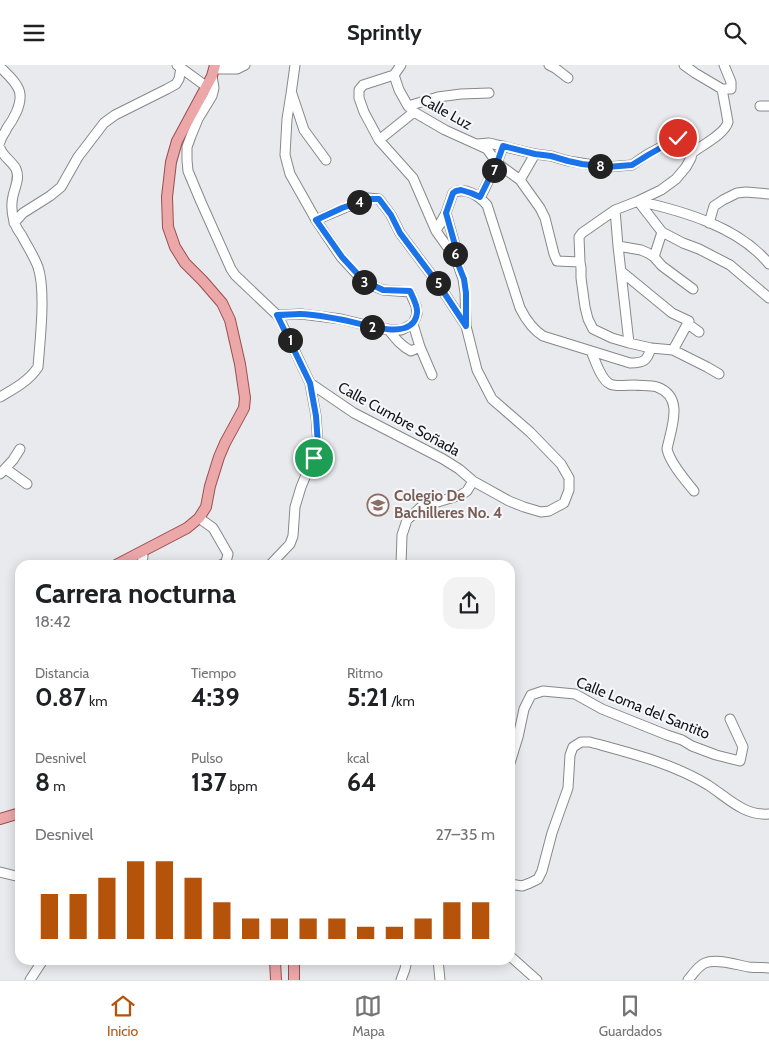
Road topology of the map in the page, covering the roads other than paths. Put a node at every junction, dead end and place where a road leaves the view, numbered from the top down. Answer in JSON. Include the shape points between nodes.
{"nodes":[{"id":1,"x":245,"y":65,"type":"edge"},
{"id":2,"x":295,"y":65,"type":"edge"},
{"id":3,"x":401,"y":65,"type":"edge"},
{"id":4,"x":549,"y":65,"type":"edge"},
{"id":5,"x":684,"y":65,"type":"edge"},
{"id":6,"x":724,"y":65,"type":"edge"},
{"id":7,"x":179,"y":66,"type":"edge"},
{"id":8,"x":0,"y":67,"type":"edge"},
{"id":9,"x":214,"y":70,"type":"edge"},
{"id":10,"x":394,"y":75,"type":"junction"},
{"id":11,"x":568,"y":78,"type":"dead end"},
{"id":12,"x":207,"y":87,"type":"junction"},
{"id":13,"x":722,"y":89,"type":"junction"},
{"id":14,"x":489,"y":93,"type":"dead end"},
{"id":15,"x":291,"y":94,"type":"junction"},
{"id":16,"x":411,"y":109,"type":"junction"},
{"id":17,"x":379,"y":140,"type":"junction"},
{"id":18,"x":0,"y":142,"type":"edge"},
{"id":19,"x":477,"y":144,"type":"junction"},
{"id":20,"x":503,"y":146,"type":"junction"},
{"id":21,"x":0,"y":148,"type":"edge"},
{"id":22,"x":692,"y":153,"type":"junction"},
{"id":23,"x":535,"y":154,"type":"junction"},
{"id":24,"x":326,"y":160,"type":"dead end"},
{"id":25,"x":497,"y":163,"type":"junction"},
{"id":26,"x":520,"y":180,"type":"junction"},
{"id":27,"x":769,"y":194,"type":"edge"},
{"id":28,"x":480,"y":197,"type":"junction"},
{"id":29,"x":638,"y":201,"type":"junction"},
{"id":30,"x":615,"y":210,"type":"junction"},
{"id":31,"x":446,"y":213,"type":"junction"},
{"id":32,"x":316,"y":220,"type":"junction"},
{"id":33,"x":14,"y":223,"type":"junction"},
{"id":34,"x":708,"y":223,"type":"junction"},
{"id":35,"x":436,"y":231,"type":"junction"},
{"id":36,"x":662,"y":232,"type":"junction"},
{"id":37,"x":618,"y":246,"type":"junction"},
{"id":38,"x":654,"y":257,"type":"junction"},
{"id":39,"x":456,"y":259,"type":"junction"},
{"id":40,"x":580,"y":262,"type":"junction"},
{"id":41,"x":769,"y":264,"type":"edge"},
{"id":42,"x":622,"y":272,"type":"junction"},
{"id":43,"x":693,"y":289,"type":"dead end"},
{"id":44,"x":769,"y":297,"type":"edge"},
{"id":45,"x":277,"y":315,"type":"junction"},
{"id":46,"x":413,"y":323,"type":"junction"},
{"id":47,"x":688,"y":323,"type":"junction"},
{"id":48,"x":466,"y":326,"type":"junction"},
{"id":49,"x":388,"y":329,"type":"junction"},
{"id":50,"x":699,"y":332,"type":"dead end"},
{"id":51,"x":629,"y":343,"type":"junction"},
{"id":52,"x":420,"y":347,"type":"junction"},
{"id":53,"x":651,"y":348,"type":"junction"},
{"id":54,"x":673,"y":349,"type":"junction"},
{"id":55,"x":591,"y":351,"type":"junction"},
{"id":56,"x":719,"y":374,"type":"dead end"},
{"id":57,"x":432,"y":375,"type":"dead end"},
{"id":58,"x":310,"y":383,"type":"junction"},
{"id":59,"x":0,"y":397,"type":"edge"},
{"id":60,"x":20,"y":449,"type":"dead end"},
{"id":61,"x":3,"y":472,"type":"edge"},
{"id":62,"x":473,"y":481,"type":"junction"},
{"id":63,"x":28,"y":484,"type":"dead end"},
{"id":64,"x":694,"y":491,"type":"dead end"},
{"id":65,"x":199,"y":518,"type":"junction"},
{"id":66,"x":141,"y":553,"type":"junction"},
{"id":67,"x":126,"y":560,"type":"edge"},
{"id":68,"x":143,"y":560,"type":"edge"},
{"id":69,"x":226,"y":560,"type":"edge"},
{"id":70,"x":275,"y":560,"type":"edge"},
{"id":71,"x":401,"y":560,"type":"edge"},
{"id":72,"x":730,"y":719,"type":"dead end"},
{"id":73,"x":515,"y":744,"type":"edge"},
{"id":74,"x":15,"y":814,"type":"edge"},
{"id":75,"x":769,"y":814,"type":"edge"},
{"id":76,"x":0,"y":819,"type":"edge"},
{"id":77,"x":0,"y":872,"type":"edge"},
{"id":78,"x":15,"y":876,"type":"edge"},
{"id":79,"x":515,"y":885,"type":"edge"},
{"id":80,"x":515,"y":960,"type":"edge"},
{"id":81,"x":40,"y":965,"type":"edge"},
{"id":82,"x":275,"y":965,"type":"edge"},
{"id":83,"x":294,"y":965,"type":"edge"},
{"id":84,"x":406,"y":965,"type":"edge"},
{"id":85,"x":438,"y":965,"type":"edge"},
{"id":86,"x":769,"y":968,"type":"edge"},
{"id":87,"x":30,"y":980,"type":"edge"},
{"id":88,"x":276,"y":980,"type":"edge"},
{"id":89,"x":294,"y":980,"type":"edge"},
{"id":90,"x":401,"y":980,"type":"edge"},
{"id":91,"x":440,"y":980,"type":"edge"},
{"id":92,"x":537,"y":980,"type":"edge"},
{"id":93,"x":688,"y":980,"type":"edge"}],
"edges":[{"from":1,"to":9,"type":"street","via":[[237,69]]},
{"from":2,"to":15,"type":"street"},
{"from":3,"to":10,"type":"street"},
{"from":4,"to":11,"type":"street"},
{"from":5,"to":13,"type":"street"},
{"from":6,"to":13,"type":"street","via":[[731,89]]},
{"from":7,"to":12,"type":"street"},
{"from":7,"to":33,"type":"street","via":[[176,84],[104,123],[78,157],[61,187]]},
{"from":8,"to":18,"type":"street","via":[[20,95]]},
{"from":9,"to":12,"type":"main road"},
{"from":9,"to":45,"type":"street","name":"Calle Cumbre Soñada","via":[[212,96],[187,147],[188,171],[231,269]]},
{"from":10,"to":16,"type":"street","name":"Calle Luz"},
{"from":10,"to":17,"type":"street","via":[[363,85],[359,90],[364,112]]},
{"from":12,"to":65,"type":"main road","via":[[178,141],[171,162],[168,227],[185,263],[222,303],[230,321],[246,398],[219,457],[206,507]]},
{"from":13,"to":22,"type":"street","via":[[727,127]]},
{"from":14,"to":16,"type":"street","via":[[438,97]]},
{"from":15,"to":24,"type":"street","via":[[304,130]]},
{"from":15,"to":32,"type":"street","via":[[286,119],[285,155],[290,174]]},
{"from":16,"to":17,"type":"street"},
{"from":16,"to":19,"type":"street","name":"Calle Luz"},
{"from":17,"to":35,"type":"street","via":[[413,178]]},
{"from":19,"to":20,"type":"street"},
{"from":19,"to":25,"type":"street","name":"Calle Luz","via":[[487,149]]},
{"from":20,"to":23,"type":"street"},
{"from":20,"to":25,"type":"street"},
{"from":21,"to":33,"type":"street","via":[[17,173],[12,208]]},
{"from":22,"to":23,"type":"street","via":[[688,142],[678,138],[632,165],[607,167]]},
{"from":22,"to":29,"type":"street","via":[[676,179]]},
{"from":23,"to":26,"type":"street"},
{"from":25,"to":26,"type":"street","name":"Calle Luz"},
{"from":25,"to":28,"type":"street"},
{"from":26,"to":40,"type":"street","name":"Calle Luz","via":[[545,218],[557,261]]},
{"from":27,"to":34,"type":"street","via":[[737,193],[714,205]]},
{"from":28,"to":31,"type":"street","via":[[456,191]]},
{"from":28,"to":55,"type":"street","via":[[487,205],[520,308],[528,323],[543,336]]},
{"from":29,"to":30,"type":"street"},
{"from":29,"to":34,"type":"street"},
{"from":29,"to":36,"type":"street"},
{"from":30,"to":37,"type":"street"},
{"from":30,"to":40,"type":"street","via":[[579,237]]},
{"from":31,"to":35,"type":"street"},
{"from":31,"to":39,"type":"street"},
{"from":32,"to":46,"type":"street","via":[[364,281],[383,290],[410,291],[417,314]]},
{"from":32,"to":48,"type":"street","via":[[368,199],[379,199]]},
{"from":33,"to":59,"type":"street","via":[[35,260],[41,282],[38,367],[18,387]]},
{"from":34,"to":41,"type":"street","via":[[742,239]]},
{"from":35,"to":39,"type":"street"},
{"from":36,"to":38,"type":"street"},
{"from":36,"to":44,"type":"street","via":[[730,265]]},
{"from":37,"to":38,"type":"street","via":[[641,250]]},
{"from":37,"to":42,"type":"street"},
{"from":38,"to":43,"type":"street"},
{"from":39,"to":48,"type":"street","via":[[464,279]]},
{"from":40,"to":51,"type":"street","via":[[585,307],[593,329]]},
{"from":42,"to":47,"type":"street"},
{"from":42,"to":51,"type":"street"},
{"from":45,"to":49,"type":"street","via":[[341,319]]},
{"from":45,"to":58,"type":"street","name":"Calle Cumbre Soñada"},
{"from":46,"to":49,"type":"street","via":[[401,330]]},
{"from":46,"to":52,"type":"street"},
{"from":47,"to":50,"type":"street"},
{"from":47,"to":54,"type":"street"},
{"from":48,"to":62,"type":"street","name":"Calle Cumbre Soñada","via":[[477,370],[492,399],[562,464],[569,490],[564,503],[540,512],[509,501]]},
{"from":49,"to":52,"type":"street","via":[[407,349],[411,351]]},
{"from":51,"to":53,"type":"street"},
{"from":52,"to":57,"type":"street"},
{"from":53,"to":54,"type":"street"},
{"from":53,"to":55,"type":"street","via":[[648,358],[639,363]]},
{"from":54,"to":56,"type":"street"},
{"from":55,"to":64,"type":"street","via":[[605,381],[611,385],[658,387],[672,399],[675,409],[667,449]]},
{"from":58,"to":62,"type":"street","name":"Calle Cumbre Soñada","via":[[354,413],[443,459]]},
{"from":58,"to":70,"type":"street","name":"Calle Cumbre Soñada","via":[[318,445],[294,507],[290,544]]},
{"from":60,"to":61,"type":"street"},
{"from":61,"to":63,"type":"street"},
{"from":62,"to":71,"type":"street","via":[[461,495],[421,507],[408,520],[402,535]]},
{"from":65,"to":66,"type":"main road"},
{"from":65,"to":69,"type":"street","via":[[213,528],[228,554]]},
{"from":66,"to":67,"type":"main road"},
{"from":66,"to":68,"type":"street"},
{"from":72,"to":73,"type":"street","name":"Calle Loma del Santito","via":[[743,747],[740,761],[716,755],[602,709],[575,694],[544,691],[530,695]]},
{"from":74,"to":76,"type":"main road"},
{"from":75,"to":79,"type":"street","via":[[759,815],[742,809],[695,778],[662,763],[581,742],[570,755],[568,788],[542,871],[538,879],[522,886]]},
{"from":77,"to":78,"type":"street"},
{"from":80,"to":92,"type":"street"},
{"from":81,"to":87,"type":"street"},
{"from":82,"to":88,"type":"main road"},
{"from":83,"to":89,"type":"main road"},
{"from":84,"to":90,"type":"street"},
{"from":85,"to":91,"type":"street"},
{"from":86,"to":93,"type":"street","via":[[710,961]]}]}
